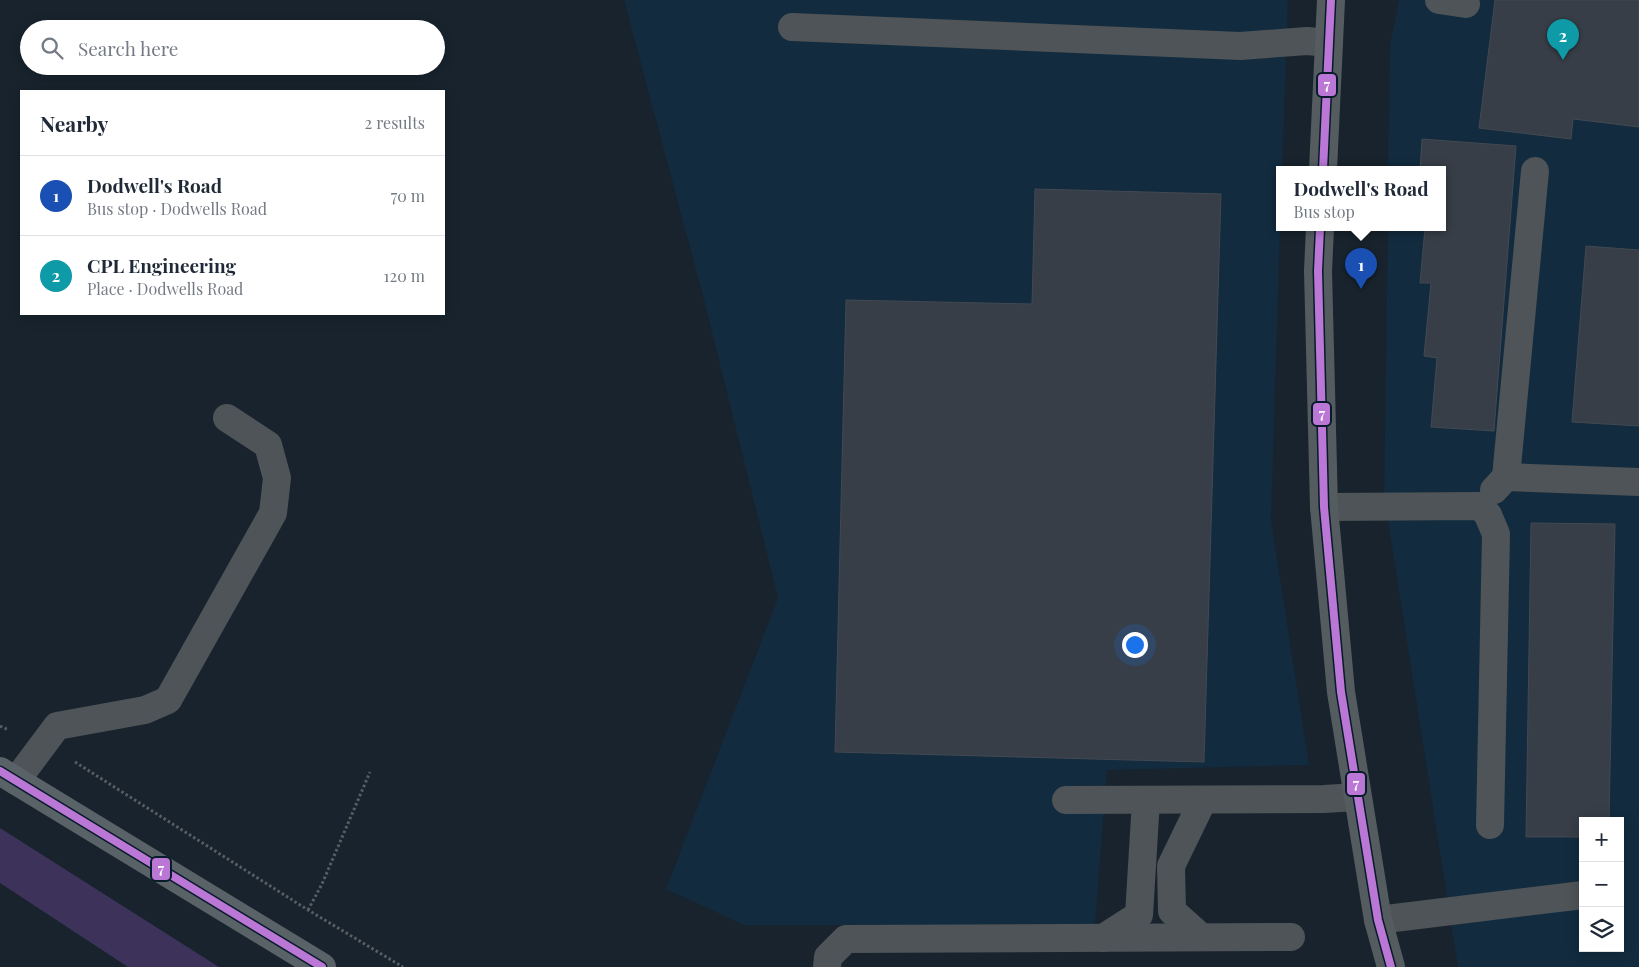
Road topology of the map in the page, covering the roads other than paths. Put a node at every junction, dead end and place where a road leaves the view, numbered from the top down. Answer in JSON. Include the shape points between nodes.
{"nodes":[{"id":1,"x":1332,"y":0,"type":"edge"},
{"id":2,"x":792,"y":27,"type":"dead end"},
{"id":3,"x":1329,"y":43,"type":"junction"},
{"id":4,"x":1323,"y":166,"type":"edge"},
{"id":5,"x":1535,"y":171,"type":"dead end"},
{"id":6,"x":1320,"y":231,"type":"edge"},
{"id":7,"x":227,"y":418,"type":"dead end"},
{"id":8,"x":1506,"y":477,"type":"junction"},
{"id":9,"x":1639,"y":482,"type":"edge"},
{"id":10,"x":1324,"y":506,"type":"junction"},
{"id":11,"x":1480,"y":506,"type":"junction"},
{"id":12,"x":8,"y":776,"type":"edge"},
{"id":13,"x":1357,"y":797,"type":"junction"},
{"id":14,"x":1066,"y":800,"type":"dead end"},
{"id":15,"x":1146,"y":800,"type":"junction"},
{"id":16,"x":1203,"y":800,"type":"junction"},
{"id":17,"x":1490,"y":825,"type":"dead end"},
{"id":18,"x":1579,"y":895,"type":"edge"},
{"id":19,"x":1378,"y":920,"type":"junction"},
{"id":20,"x":1202,"y":937,"type":"junction"},
{"id":21,"x":1291,"y":937,"type":"dead end"},
{"id":22,"x":1104,"y":938,"type":"junction"},
{"id":23,"x":322,"y":967,"type":"edge"},
{"id":24,"x":827,"y":967,"type":"edge"},
{"id":25,"x":1391,"y":967,"type":"edge"}],
"edges":[{"from":1,"to":3,"type":"main road"},
{"from":2,"to":3,"type":"lane","via":[[1240,46],[1308,41]]},
{"from":3,"to":4,"type":"main road"},
{"from":5,"to":8,"type":"lane"},
{"from":6,"to":10,"type":"main road"},
{"from":7,"to":12,"type":"lane","via":[[268,445],[276,478],[273,513],[168,700],[146,710],[57,726],[45,743]]},
{"from":8,"to":9,"type":"lane"},
{"from":8,"to":11,"type":"lane"},
{"from":10,"to":11,"type":"lane"},
{"from":10,"to":13,"type":"main road","via":[[1341,692]]},
{"from":11,"to":17,"type":"lane","via":[[1496,534]]},
{"from":12,"to":23,"type":"highway"},
{"from":13,"to":16,"type":"lane"},
{"from":13,"to":19,"type":"main road"},
{"from":14,"to":15,"type":"lane"},
{"from":15,"to":16,"type":"lane"},
{"from":15,"to":22,"type":"lane","via":[[1139,915]]},
{"from":16,"to":20,"type":"lane","via":[[1171,866],[1172,911]]},
{"from":18,"to":19,"type":"lane"},
{"from":19,"to":25,"type":"main road"},
{"from":20,"to":21,"type":"lane"},
{"from":20,"to":22,"type":"lane"},
{"from":22,"to":24,"type":"lane","via":[[846,939],[828,956]]}]}
